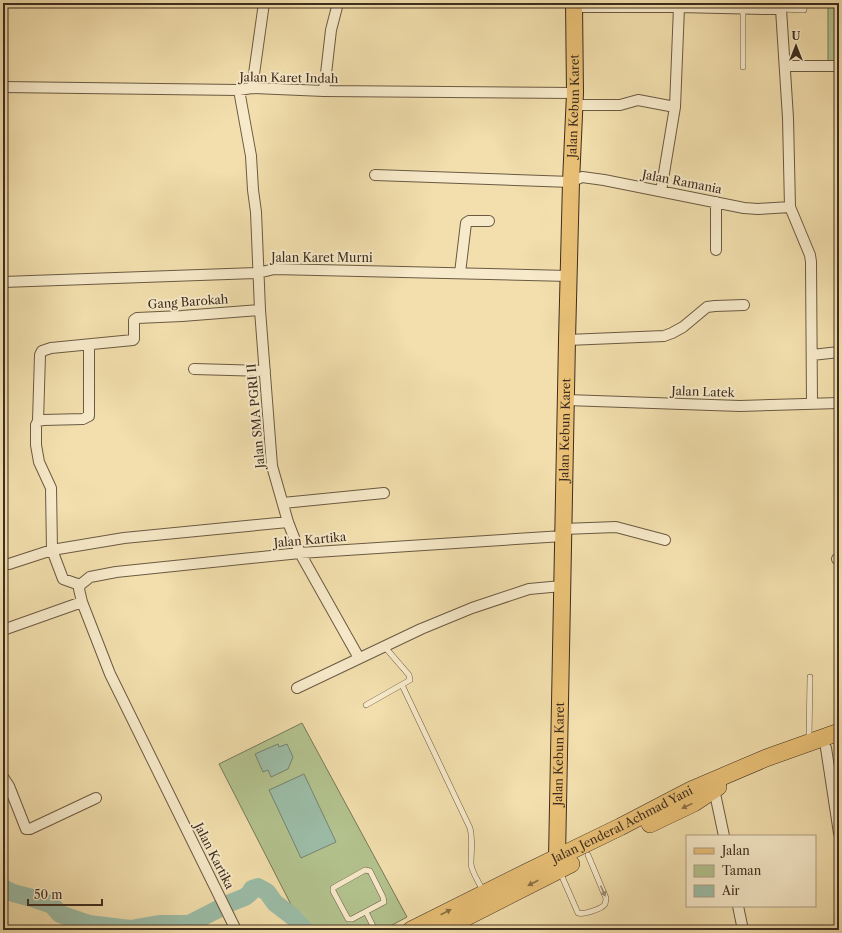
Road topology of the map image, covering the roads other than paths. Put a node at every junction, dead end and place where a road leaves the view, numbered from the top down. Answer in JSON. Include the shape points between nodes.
{"nodes":[{"id":1,"x":264,"y":3,"type":"edge"},
{"id":2,"x":338,"y":3,"type":"edge"},
{"id":3,"x":805,"y":3,"type":"edge"},
{"id":4,"x":574,"y":5,"type":"edge"},
{"id":5,"x":765,"y":6,"type":"edge"},
{"id":6,"x":679,"y":7,"type":"junction"},
{"id":7,"x":743,"y":9,"type":"junction"},
{"id":8,"x":780,"y":9,"type":"junction"},
{"id":9,"x":785,"y":66,"type":"junction"},
{"id":10,"x":839,"y":66,"type":"edge"},
{"id":11,"x":743,"y":67,"type":"dead end"},
{"id":12,"x":3,"y":87,"type":"edge"},
{"id":13,"x":252,"y":88,"type":"junction"},
{"id":14,"x":239,"y":90,"type":"junction"},
{"id":15,"x":324,"y":91,"type":"junction"},
{"id":16,"x":575,"y":99,"type":"junction"},
{"id":17,"x":675,"y":107,"type":"junction"},
{"id":18,"x":375,"y":175,"type":"dead end"},
{"id":19,"x":571,"y":182,"type":"junction"},
{"id":20,"x":661,"y":191,"type":"junction"},
{"id":21,"x":716,"y":202,"type":"junction"},
{"id":22,"x":790,"y":207,"type":"junction"},
{"id":23,"x":489,"y":220,"type":"dead end"},
{"id":24,"x":716,"y":250,"type":"dead end"},
{"id":25,"x":258,"y":273,"type":"junction"},
{"id":26,"x":460,"y":273,"type":"junction"},
{"id":27,"x":569,"y":276,"type":"junction"},
{"id":28,"x":3,"y":282,"type":"edge"},
{"id":29,"x":744,"y":305,"type":"dead end"},
{"id":30,"x":260,"y":310,"type":"junction"},
{"id":31,"x":567,"y":340,"type":"junction"},
{"id":32,"x":89,"y":345,"type":"junction"},
{"id":33,"x":839,"y":352,"type":"edge"},
{"id":34,"x":812,"y":355,"type":"junction"},
{"id":35,"x":194,"y":369,"type":"dead end"},
{"id":36,"x":265,"y":371,"type":"junction"},
{"id":37,"x":566,"y":400,"type":"junction"},
{"id":38,"x":839,"y":403,"type":"edge"},
{"id":39,"x":812,"y":404,"type":"junction"},
{"id":40,"x":38,"y":421,"type":"junction"},
{"id":41,"x":384,"y":493,"type":"dead end"},
{"id":42,"x":283,"y":503,"type":"junction"},
{"id":43,"x":288,"y":522,"type":"junction"},
{"id":44,"x":563,"y":532,"type":"junction"},
{"id":45,"x":665,"y":540,"type":"dead end"},
{"id":46,"x":52,"y":550,"type":"junction"},
{"id":47,"x":300,"y":553,"type":"junction"},
{"id":48,"x":3,"y":564,"type":"edge"},
{"id":49,"x":80,"y":584,"type":"junction"},
{"id":50,"x":562,"y":586,"type":"junction"},
{"id":51,"x":82,"y":602,"type":"junction"},
{"id":52,"x":3,"y":630,"type":"edge"},
{"id":53,"x":384,"y":646,"type":"junction"},
{"id":54,"x":359,"y":658,"type":"junction"},
{"id":55,"x":810,"y":677,"type":"dead end"},
{"id":56,"x":402,"y":685,"type":"junction"},
{"id":57,"x":297,"y":688,"type":"dead end"},
{"id":58,"x":366,"y":705,"type":"dead end"},
{"id":59,"x":839,"y":732,"type":"edge"},
{"id":60,"x":809,"y":742,"type":"junction"},
{"id":61,"x":832,"y":747,"type":"edge"},
{"id":62,"x":3,"y":777,"type":"edge"},
{"id":63,"x":714,"y":789,"type":"junction"},
{"id":64,"x":96,"y":798,"type":"dead end"},
{"id":65,"x":839,"y":833,"type":"edge"},
{"id":66,"x":724,"y":835,"type":"edge"},
{"id":67,"x":588,"y":855,"type":"junction"},
{"id":68,"x":558,"y":864,"type":"junction"},
{"id":69,"x":484,"y":893,"type":"junction"},
{"id":70,"x":738,"y":907,"type":"edge"},
{"id":71,"x":366,"y":912,"type":"junction"},
{"id":72,"x":236,"y":930,"type":"edge"},
{"id":73,"x":376,"y":930,"type":"edge"},
{"id":74,"x":413,"y":930,"type":"edge"},
{"id":75,"x":442,"y":930,"type":"edge"},
{"id":76,"x":743,"y":930,"type":"edge"}],
"edges":[{"from":1,"to":13,"type":"street"},
{"from":2,"to":15,"type":"street","via":[[330,30]]},
{"from":3,"to":8,"type":"lane","via":[[804,10]]},
{"from":4,"to":6,"type":"street"},
{"from":4,"to":16,"type":"main road","name":"Jalan Kebun Karet"},
{"from":5,"to":7,"type":"street"},
{"from":5,"to":8,"type":"street"},
{"from":6,"to":7,"type":"street"},
{"from":6,"to":17,"type":"street"},
{"from":7,"to":11,"type":"lane"},
{"from":8,"to":9,"type":"street"},
{"from":9,"to":10,"type":"street"},
{"from":9,"to":22,"type":"street"},
{"from":12,"to":14,"type":"street","name":"Jalan Karet Indah"},
{"from":13,"to":14,"type":"street","name":"Jalan Karet Indah"},
{"from":13,"to":15,"type":"street","name":"Jalan Karet Indah"},
{"from":14,"to":25,"type":"street","name":"Jalan SMA PGRI II","via":[[251,156]]},
{"from":15,"to":16,"type":"street","name":"Jalan Karet Indah"},
{"from":16,"to":17,"type":"street","name":"Jalan Karet Indah","via":[[620,105],[638,100]]},
{"from":16,"to":19,"type":"main road","name":"Jalan Kebun Karet"},
{"from":17,"to":20,"type":"street"},
{"from":18,"to":19,"type":"street","name":"Jalan Ramania"},
{"from":19,"to":20,"type":"street","name":"Jalan Ramania","via":[[592,178]]},
{"from":19,"to":27,"type":"main road","name":"Jalan Kebun Karet"},
{"from":20,"to":21,"type":"street","name":"Jalan Ramania"},
{"from":21,"to":22,"type":"street","name":"Jalan Ramania","via":[[751,209]]},
{"from":21,"to":24,"type":"street"},
{"from":22,"to":34,"type":"street","via":[[810,254]]},
{"from":23,"to":26,"type":"street","via":[[466,223]]},
{"from":25,"to":26,"type":"street","name":"Jalan Karet Murni","via":[[274,268]]},
{"from":25,"to":28,"type":"street","name":"Jalan Karet Murni"},
{"from":25,"to":30,"type":"street","name":"Jalan SMA PGRI II"},
{"from":26,"to":27,"type":"street","name":"Jalan Karet Murni"},
{"from":27,"to":31,"type":"main road","name":"Jalan Kebun Karet"},
{"from":29,"to":31,"type":"street","via":[[707,308],[683,327],[664,336]]},
{"from":30,"to":32,"type":"street","name":"Gang Barokah","via":[[137,318],[134,320],[133,340]]},
{"from":30,"to":36,"type":"street","name":"Jalan SMA PGRI II"},
{"from":31,"to":37,"type":"main road","name":"Jalan Kebun Karet"},
{"from":32,"to":40,"type":"street","name":"Gang Barokah","via":[[42,351],[39,359]]},
{"from":32,"to":40,"type":"street","via":[[89,416],[82,419]]},
{"from":33,"to":34,"type":"street"},
{"from":34,"to":39,"type":"street"},
{"from":35,"to":36,"type":"street"},
{"from":36,"to":42,"type":"street","name":"Jalan SMA PGRI II","via":[[272,466]]},
{"from":37,"to":39,"type":"street","name":"Jalan Latek","via":[[740,406]]},
{"from":37,"to":44,"type":"main road","name":"Jalan Kebun Karet"},
{"from":38,"to":39,"type":"street","name":"Jalan Latek"},
{"from":40,"to":46,"type":"street","via":[[36,445],[39,462],[51,488]]},
{"from":41,"to":42,"type":"street"},
{"from":42,"to":43,"type":"street","name":"Jalan SMA PGRI II"},
{"from":43,"to":46,"type":"street","via":[[124,538]]},
{"from":43,"to":47,"type":"street","name":"Jalan SMA PGRI II"},
{"from":44,"to":45,"type":"street","name":"Jalan Kartika","via":[[616,527]]},
{"from":44,"to":47,"type":"street","name":"Jalan Kartika"},
{"from":44,"to":50,"type":"main road","name":"Jalan Kebun Karet"},
{"from":46,"to":48,"type":"street"},
{"from":46,"to":49,"type":"street","via":[[63,579]]},
{"from":47,"to":49,"type":"street","name":"Jalan Kartika","via":[[116,572],[90,577]]},
{"from":47,"to":54,"type":"street","name":"Jalan SMA PGRI II"},
{"from":49,"to":51,"type":"street","name":"Jalan Kartika"},
{"from":50,"to":53,"type":"street","via":[[519,591],[446,618]]},
{"from":50,"to":68,"type":"main road","name":"Jalan Kebun Karet"},
{"from":51,"to":52,"type":"street"},
{"from":51,"to":72,"type":"street","name":"Jalan Kartika","via":[[122,702]]},
{"from":53,"to":54,"type":"street"},
{"from":53,"to":56,"type":"lane","via":[[410,677],[410,680]]},
{"from":54,"to":57,"type":"street"},
{"from":55,"to":60,"type":"lane"},
{"from":56,"to":58,"type":"lane"},
{"from":56,"to":69,"type":"lane","via":[[470,828],[471,864]]},
{"from":59,"to":60,"type":"highway","name":"Jalan Jenderal Achmad Yani"},
{"from":60,"to":68,"type":"highway","name":"Jalan Jenderal Achmad Yani","via":[[691,790],[620,827]]},
{"from":61,"to":63,"type":"highway","name":"Jalan Jenderal Achmad Yani"},
{"from":61,"to":65,"type":"street"},
{"from":62,"to":64,"type":"street","via":[[26,829]]},
{"from":63,"to":66,"type":"street"},
{"from":63,"to":67,"type":"highway","name":"Jalan Jenderal Achmad Yani","one_way":true,"via":[[694,803]]},
{"from":67,"to":68,"type":"highway","name":"Jalan Jenderal Achmad Yani"},
{"from":67,"to":68,"type":"lane","one_way":true,"via":[[606,901],[603,906],[582,915],[578,913]]},
{"from":68,"to":69,"type":"highway","name":"Jalan Jenderal Achmad Yani"},
{"from":68,"to":75,"type":"highway","name":"Jalan Jenderal Achmad Yani","one_way":true},
{"from":74,"to":69,"type":"highway","name":"Jalan Jenderal Achmad Yani","one_way":true},
{"from":70,"to":76,"type":"street"},
{"from":71,"to":71,"type":"lane","via":[[382,903],[384,899],[370,871],[367,870],[332,889],[348,919]]},
{"from":71,"to":73,"type":"lane"}]}
